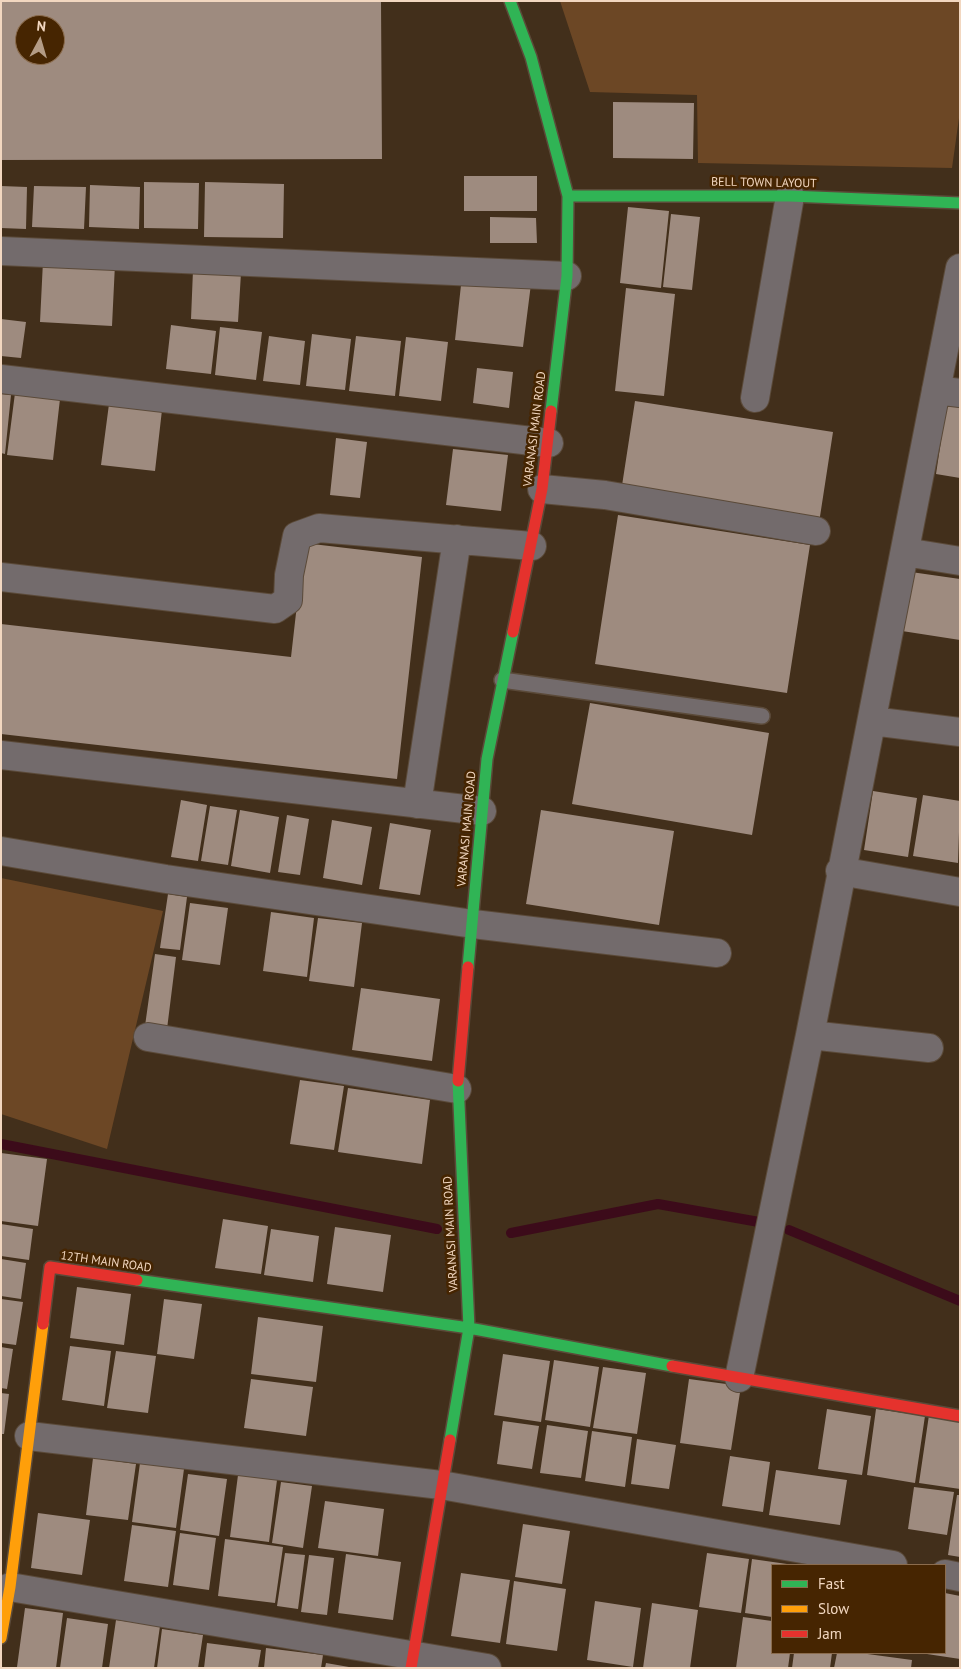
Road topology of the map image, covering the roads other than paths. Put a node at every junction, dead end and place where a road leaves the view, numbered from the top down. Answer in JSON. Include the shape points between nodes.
{"nodes":[{"id":1,"x":510,"y":1,"type":"edge"},
{"id":2,"x":568,"y":196,"type":"junction"},
{"id":3,"x":790,"y":196,"type":"junction"},
{"id":4,"x":960,"y":203,"type":"edge"},
{"id":5,"x":1,"y":252,"type":"edge"},
{"id":6,"x":960,"y":268,"type":"edge"},
{"id":7,"x":567,"y":276,"type":"junction"},
{"id":8,"x":1,"y":379,"type":"edge"},
{"id":9,"x":948,"y":391,"type":"edge"},
{"id":10,"x":755,"y":398,"type":"dead end"},
{"id":11,"x":549,"y":443,"type":"junction"},
{"id":12,"x":542,"y":489,"type":"junction"},
{"id":13,"x":816,"y":530,"type":"dead end"},
{"id":14,"x":457,"y":539,"type":"junction"},
{"id":15,"x":532,"y":546,"type":"junction"},
{"id":16,"x":904,"y":552,"type":"junction"},
{"id":17,"x":960,"y":561,"type":"edge"},
{"id":18,"x":1,"y":577,"type":"edge"},
{"id":19,"x":502,"y":680,"type":"junction"},
{"id":20,"x":762,"y":716,"type":"dead end"},
{"id":21,"x":872,"y":721,"type":"junction"},
{"id":22,"x":960,"y":732,"type":"edge"},
{"id":23,"x":1,"y":755,"type":"edge"},
{"id":24,"x":417,"y":804,"type":"junction"},
{"id":25,"x":482,"y":810,"type":"junction"},
{"id":26,"x":1,"y":852,"type":"edge"},
{"id":27,"x":840,"y":871,"type":"junction"},
{"id":28,"x":960,"y":892,"type":"edge"},
{"id":29,"x":473,"y":924,"type":"junction"},
{"id":30,"x":717,"y":953,"type":"dead end"},
{"id":31,"x":810,"y":1034,"type":"junction"},
{"id":32,"x":148,"y":1037,"type":"dead end"},
{"id":33,"x":929,"y":1048,"type":"dead end"},
{"id":34,"x":457,"y":1089,"type":"junction"},
{"id":35,"x":469,"y":1328,"type":"junction"},
{"id":36,"x":739,"y":1378,"type":"junction"},
{"id":37,"x":960,"y":1416,"type":"edge"},
{"id":38,"x":29,"y":1436,"type":"junction"},
{"id":39,"x":441,"y":1485,"type":"junction"},
{"id":40,"x":887,"y":1564,"type":"edge"},
{"id":41,"x":946,"y":1574,"type":"edge"},
{"id":42,"x":960,"y":1577,"type":"edge"},
{"id":43,"x":10,"y":1587,"type":"junction"},
{"id":44,"x":1,"y":1638,"type":"edge"},
{"id":45,"x":412,"y":1661,"type":"edge"},
{"id":46,"x":487,"y":1668,"type":"edge"}],
"edges":[{"from":1,"to":2,"type":"street","name":"VARANASI MAIN ROAD","via":[[531,57]]},
{"from":2,"to":3,"type":"street","name":"BELL TOWN LAYOUT"},
{"from":2,"to":7,"type":"street","name":"VARANASI MAIN ROAD"},
{"from":3,"to":4,"type":"street","name":"BELL TOWN LAYOUT"},
{"from":3,"to":10,"type":"street"},
{"from":5,"to":7,"type":"street"},
{"from":6,"to":9,"type":"street"},
{"from":7,"to":11,"type":"street","name":"VARANASI MAIN ROAD"},
{"from":8,"to":11,"type":"street"},
{"from":9,"to":16,"type":"street"},
{"from":11,"to":12,"type":"street","name":"VARANASI MAIN ROAD"},
{"from":12,"to":13,"type":"street","via":[[606,496]]},
{"from":12,"to":15,"type":"street","name":"VARANASI MAIN ROAD"},
{"from":14,"to":15,"type":"street"},
{"from":14,"to":18,"type":"street","via":[[319,528],[297,536],[288,600],[275,609]]},
{"from":14,"to":24,"type":"street"},
{"from":15,"to":19,"type":"street","name":"VARANASI MAIN ROAD"},
{"from":16,"to":17,"type":"street"},
{"from":16,"to":21,"type":"street"},
{"from":19,"to":20,"type":"lane"},
{"from":19,"to":25,"type":"street","name":"VARANASI MAIN ROAD","via":[[487,759]]},
{"from":21,"to":22,"type":"street"},
{"from":21,"to":27,"type":"street"},
{"from":23,"to":24,"type":"street"},
{"from":24,"to":25,"type":"street"},
{"from":25,"to":29,"type":"street","name":"VARANASI MAIN ROAD"},
{"from":26,"to":29,"type":"street"},
{"from":27,"to":28,"type":"street"},
{"from":27,"to":31,"type":"street"},
{"from":29,"to":30,"type":"street"},
{"from":29,"to":34,"type":"street","name":"VARANASI MAIN ROAD"},
{"from":31,"to":33,"type":"street"},
{"from":31,"to":36,"type":"street"},
{"from":32,"to":34,"type":"street"},
{"from":34,"to":35,"type":"street","name":"VARANASI MAIN ROAD"},
{"from":35,"to":36,"type":"street"},
{"from":35,"to":38,"type":"street","name":"12TH MAIN ROAD","via":[[50,1268]]},
{"from":35,"to":39,"type":"street","name":"VARANASI MAIN ROAD"},
{"from":36,"to":37,"type":"street"},
{"from":38,"to":39,"type":"street"},
{"from":38,"to":43,"type":"street","name":"12TH MAIN ROAD"},
{"from":39,"to":40,"type":"street"},
{"from":39,"to":45,"type":"street","name":"VARANASI MAIN ROAD"},
{"from":41,"to":42,"type":"street"},
{"from":43,"to":44,"type":"street","name":"12TH MAIN ROAD"},
{"from":43,"to":45,"type":"street"},
{"from":45,"to":46,"type":"street"}]}
